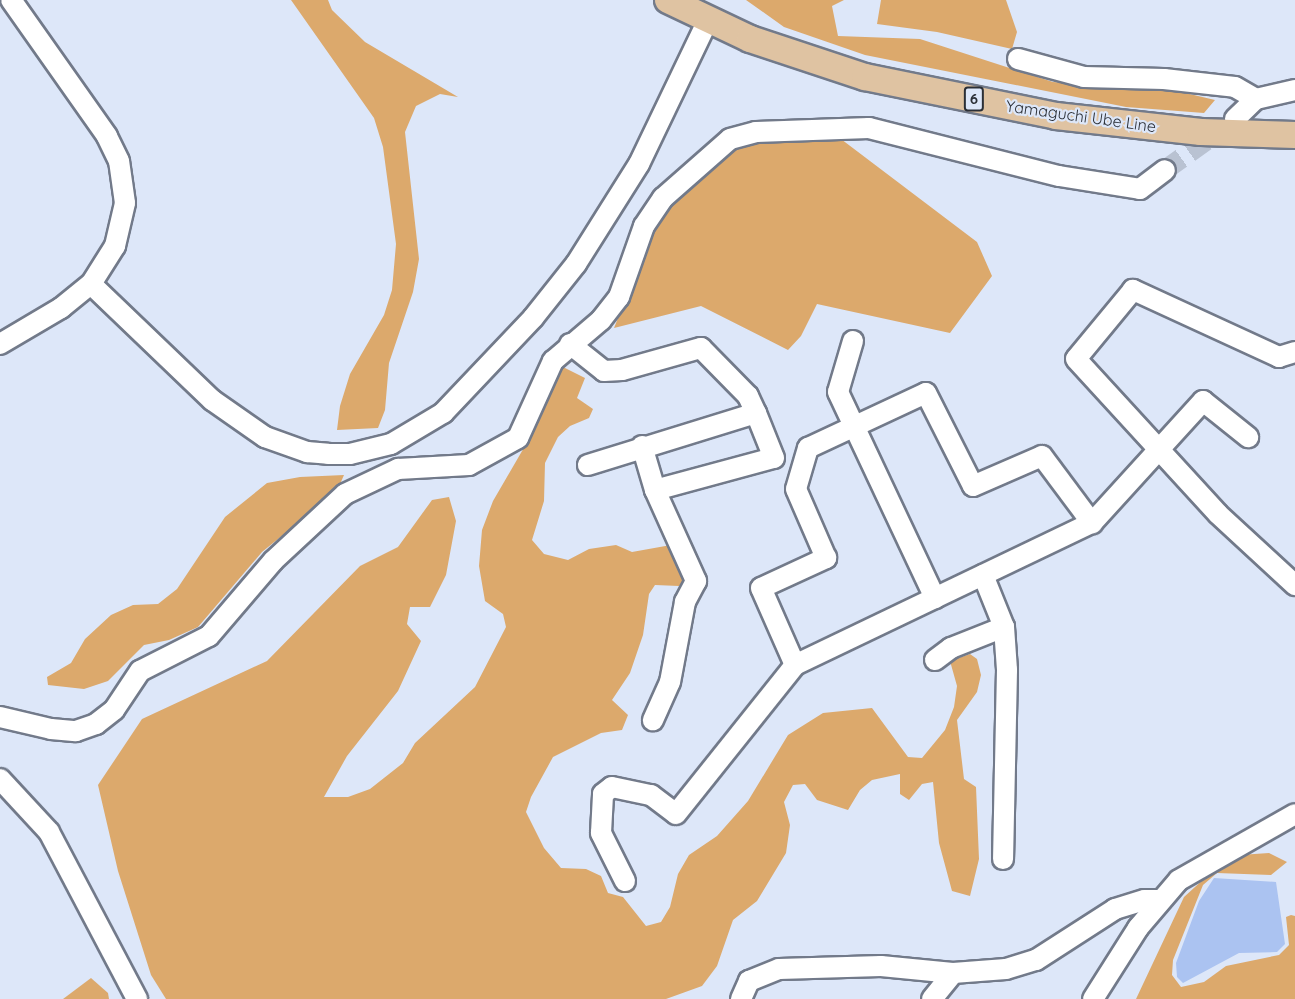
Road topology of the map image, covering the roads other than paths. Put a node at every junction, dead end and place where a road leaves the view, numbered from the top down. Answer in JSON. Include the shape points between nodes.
{"nodes":[{"id":1,"x":11,"y":0,"type":"edge"},
{"id":2,"x":668,"y":0,"type":"edge"},
{"id":3,"x":708,"y":20,"type":"junction"},
{"id":4,"x":1018,"y":59,"type":"dead end"},
{"id":5,"x":1295,"y":90,"type":"edge"},
{"id":6,"x":1256,"y":99,"type":"junction"},
{"id":7,"x":1235,"y":119,"type":"tunnel mouth"},
{"id":8,"x":1295,"y":135,"type":"edge"},
{"id":9,"x":1166,"y":170,"type":"tunnel mouth"},
{"id":10,"x":91,"y":284,"type":"junction"},
{"id":11,"x":852,"y":341,"type":"dead end"},
{"id":12,"x":0,"y":344,"type":"edge"},
{"id":13,"x":570,"y":344,"type":"junction"},
{"id":14,"x":1294,"y":356,"type":"edge"},
{"id":15,"x":756,"y":413,"type":"junction"},
{"id":16,"x":852,"y":428,"type":"junction"},
{"id":17,"x":1248,"y":437,"type":"dead end"},
{"id":18,"x":642,"y":446,"type":"junction"},
{"id":19,"x":1160,"y":451,"type":"junction"},
{"id":20,"x":588,"y":465,"type":"dead end"},
{"id":21,"x":655,"y":490,"type":"junction"},
{"id":22,"x":1092,"y":523,"type":"junction"},
{"id":23,"x":983,"y":575,"type":"junction"},
{"id":24,"x":1295,"y":585,"type":"edge"},
{"id":25,"x":935,"y":598,"type":"junction"},
{"id":26,"x":1004,"y":627,"type":"junction"},
{"id":27,"x":935,"y":660,"type":"dead end"},
{"id":28,"x":795,"y":665,"type":"junction"},
{"id":29,"x":0,"y":717,"type":"edge"},
{"id":30,"x":653,"y":720,"type":"dead end"},
{"id":31,"x":0,"y":779,"type":"edge"},
{"id":32,"x":1295,"y":813,"type":"edge"},
{"id":33,"x":1003,"y":859,"type":"dead end"},
{"id":34,"x":625,"y":881,"type":"dead end"},
{"id":35,"x":1160,"y":900,"type":"junction"},
{"id":36,"x":952,"y":973,"type":"junction"},
{"id":37,"x":137,"y":999,"type":"edge"},
{"id":38,"x":741,"y":999,"type":"edge"},
{"id":39,"x":932,"y":999,"type":"edge"},
{"id":40,"x":1093,"y":999,"type":"edge"}],
"edges":[{"from":1,"to":10,"type":"street","via":[[107,136],[119,161],[124,182],[122,225],[106,265]]},
{"from":2,"to":3,"type":"main road","name":"Yamaguchi Ube Line","number":"6"},
{"from":3,"to":8,"type":"main road","name":"Yamaguchi Ube Line","number":"6","via":[[780,50],[865,77],[1056,116],[1201,132]]},
{"from":3,"to":10,"type":"street","via":[[639,164],[576,264],[533,318],[443,413],[391,444],[371,451],[328,454],[307,452],[265,437],[212,400]]},
{"from":4,"to":6,"type":"street","via":[[1084,77],[1164,79],[1235,87]]},
{"from":5,"to":6,"type":"street"},
{"from":6,"to":7,"type":"street"},
{"from":9,"to":13,"type":"street","via":[[1140,189],[1059,176],[868,128],[747,134],[730,139],[663,198],[644,226],[619,297],[601,320]]},
{"from":10,"to":12,"type":"street","via":[[61,308]]},
{"from":11,"to":16,"type":"street","via":[[838,392]]},
{"from":13,"to":15,"type":"street","via":[[604,371],[622,370],[701,348],[748,396]]},
{"from":13,"to":29,"type":"street","via":[[553,361],[518,438],[469,465],[398,469],[345,494],[273,561],[209,636],[140,670],[114,710],[96,724],[76,731]]},
{"from":14,"to":19,"type":"street","via":[[1279,357],[1133,291],[1076,359]]},
{"from":15,"to":18,"type":"street"},
{"from":15,"to":21,"type":"street","via":[[774,458]]},
{"from":16,"to":22,"type":"street","via":[[926,393],[973,486],[1042,456]]},
{"from":16,"to":25,"type":"street"},
{"from":16,"to":28,"type":"street","via":[[808,448],[796,489],[826,558],[761,588]]},
{"from":17,"to":19,"type":"street","via":[[1203,401]]},
{"from":18,"to":20,"type":"street"},
{"from":18,"to":21,"type":"street"},
{"from":19,"to":22,"type":"street"},
{"from":19,"to":24,"type":"street","via":[[1252,548]]},
{"from":21,"to":30,"type":"street","via":[[696,581],[685,602],[670,682]]},
{"from":22,"to":23,"type":"street"},
{"from":23,"to":25,"type":"street"},
{"from":23,"to":26,"type":"street"},
{"from":25,"to":28,"type":"street"},
{"from":26,"to":27,"type":"street","via":[[951,648]]},
{"from":26,"to":33,"type":"street","via":[[1007,670]]},
{"from":28,"to":34,"type":"street","via":[[676,814],[651,795],[612,787],[603,794],[601,833]]},
{"from":31,"to":37,"type":"street","via":[[36,815],[66,858]]},
{"from":32,"to":35,"type":"street","via":[[1210,859],[1179,880]]},
{"from":35,"to":36,"type":"street","via":[[1144,900],[1115,909],[1036,960],[1006,969]]},
{"from":35,"to":40,"type":"street"},
{"from":36,"to":38,"type":"street","via":[[881,966],[779,969],[750,981]]},
{"from":36,"to":39,"type":"street"}]}
